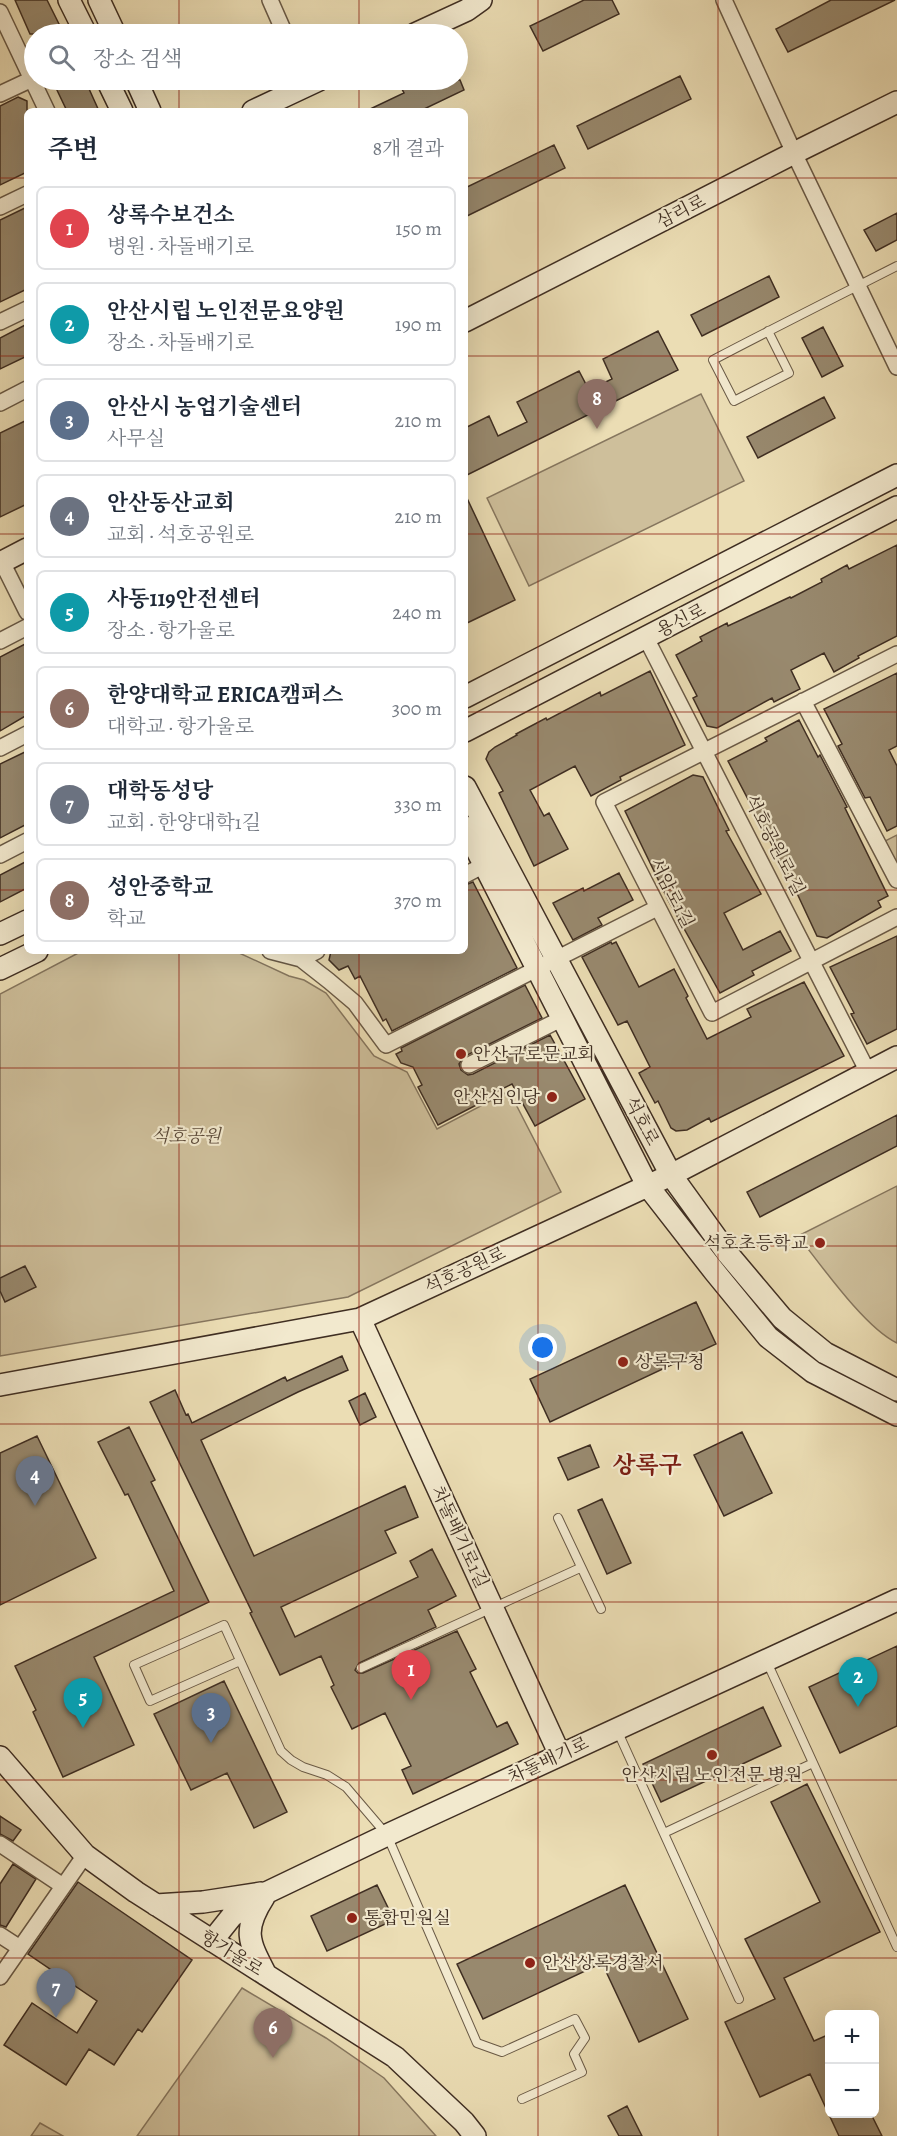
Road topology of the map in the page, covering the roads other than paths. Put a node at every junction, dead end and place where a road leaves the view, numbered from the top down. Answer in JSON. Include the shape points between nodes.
{"nodes":[{"id":1,"x":69,"y":0,"type":"edge"},
{"id":2,"x":99,"y":0,"type":"edge"},
{"id":3,"x":270,"y":0,"type":"edge"},
{"id":4,"x":481,"y":0,"type":"edge"},
{"id":5,"x":725,"y":0,"type":"edge"},
{"id":6,"x":0,"y":12,"type":"edge"},
{"id":7,"x":81,"y":24,"type":"edge"},
{"id":8,"x":110,"y":24,"type":"edge"},
{"id":9,"x":281,"y":24,"type":"edge"},
{"id":10,"x":437,"y":24,"type":"edge"},
{"id":11,"x":24,"y":62,"type":"edge"},
{"id":12,"x":24,"y":83,"type":"edge"},
{"id":13,"x":37,"y":90,"type":"edge"},
{"id":14,"x":112,"y":90,"type":"edge"},
{"id":15,"x":141,"y":90,"type":"edge"},
{"id":16,"x":294,"y":90,"type":"edge"},
{"id":17,"x":0,"y":94,"type":"edge"},
{"id":18,"x":897,"y":102,"type":"edge"},
{"id":19,"x":46,"y":108,"type":"edge"},
{"id":20,"x":121,"y":108,"type":"edge"},
{"id":21,"x":149,"y":108,"type":"edge"},
{"id":22,"x":259,"y":108,"type":"edge"},
{"id":23,"x":794,"y":153,"type":"junction"},
{"id":24,"x":24,"y":195,"type":"edge"},
{"id":25,"x":0,"y":207,"type":"edge"},
{"id":26,"x":897,"y":266,"type":"edge"},
{"id":27,"x":858,"y":286,"type":"junction"},
{"id":28,"x":24,"y":310,"type":"edge"},
{"id":29,"x":468,"y":319,"type":"edge"},
{"id":30,"x":0,"y":322,"type":"edge"},
{"id":31,"x":768,"y":332,"type":"junction"},
{"id":32,"x":897,"y":367,"type":"edge"},
{"id":33,"x":24,"y":391,"type":"edge"},
{"id":34,"x":0,"y":403,"type":"edge"},
{"id":35,"x":897,"y":475,"type":"edge"},
{"id":36,"x":897,"y":507,"type":"edge"},
{"id":37,"x":24,"y":550,"type":"edge"},
{"id":38,"x":1,"y":562,"type":"edge"},
{"id":39,"x":24,"y":606,"type":"edge"},
{"id":40,"x":24,"y":629,"type":"edge"},
{"id":41,"x":646,"y":638,"type":"junction"},
{"id":42,"x":0,"y":641,"type":"edge"},
{"id":43,"x":897,"y":654,"type":"edge"},
{"id":44,"x":468,"y":695,"type":"edge"},
{"id":45,"x":803,"y":701,"type":"junction"},
{"id":46,"x":468,"y":729,"type":"edge"},
{"id":47,"x":24,"y":736,"type":"edge"},
{"id":48,"x":0,"y":748,"type":"edge"},
{"id":49,"x":705,"y":750,"type":"junction"},
{"id":50,"x":468,"y":793,"type":"edge"},
{"id":51,"x":468,"y":833,"type":"edge"},
{"id":52,"x":24,"y":843,"type":"edge"},
{"id":53,"x":0,"y":855,"type":"edge"},
{"id":54,"x":484,"y":865,"type":"junction"},
{"id":55,"x":468,"y":873,"type":"edge"},
{"id":56,"x":897,"y":880,"type":"edge"},
{"id":57,"x":657,"y":908,"type":"junction"},
{"id":58,"x":897,"y":917,"type":"edge"},
{"id":59,"x":24,"y":922,"type":"edge"},
{"id":60,"x":0,"y":934,"type":"edge"},
{"id":61,"x":31,"y":954,"type":"edge"},
{"id":62,"x":282,"y":954,"type":"edge"},
{"id":63,"x":311,"y":954,"type":"edge"},
{"id":64,"x":301,"y":959,"type":"junction"},
{"id":65,"x":556,"y":959,"type":"junction"},
{"id":66,"x":813,"y":961,"type":"junction"},
{"id":67,"x":0,"y":969,"type":"edge"},
{"id":68,"x":537,"y":969,"type":"junction"},
{"id":69,"x":563,"y":1018,"type":"junction"},
{"id":70,"x":897,"y":1057,"type":"edge"},
{"id":71,"x":469,"y":1065,"type":"dead end"},
{"id":72,"x":868,"y":1072,"type":"junction"},
{"id":73,"x":670,"y":1175,"type":"junction"},
{"id":74,"x":647,"y":1185,"type":"junction"},
{"id":75,"x":360,"y":1319,"type":"junction"},
{"id":76,"x":0,"y":1385,"type":"edge"},
{"id":77,"x":897,"y":1390,"type":"edge"},
{"id":78,"x":897,"y":1415,"type":"edge"},
{"id":79,"x":558,"y":1518,"type":"dead end"},
{"id":80,"x":580,"y":1568,"type":"junction"},
{"id":81,"x":897,"y":1600,"type":"edge"},
{"id":82,"x":493,"y":1608,"type":"junction"},
{"id":83,"x":602,"y":1610,"type":"dead end"},
{"id":84,"x":766,"y":1660,"type":"junction"},
{"id":85,"x":240,"y":1661,"type":"junction"},
{"id":86,"x":361,"y":1668,"type":"dead end"},
{"id":87,"x":616,"y":1729,"type":"junction"},
{"id":88,"x":560,"y":1755,"type":"junction"},
{"id":89,"x":0,"y":1757,"type":"edge"},
{"id":90,"x":813,"y":1763,"type":"junction"},
{"id":91,"x":664,"y":1833,"type":"junction"},
{"id":92,"x":387,"y":1835,"type":"junction"},
{"id":93,"x":0,"y":1844,"type":"edge"},
{"id":94,"x":85,"y":1855,"type":"junction"},
{"id":95,"x":63,"y":1886,"type":"junction"},
{"id":96,"x":268,"y":1892,"type":"junction"},
{"id":97,"x":156,"y":1905,"type":"junction"},
{"id":98,"x":0,"y":1935,"type":"edge"},
{"id":99,"x":212,"y":1941,"type":"junction"},
{"id":100,"x":897,"y":1947,"type":"edge"},
{"id":101,"x":20,"y":1948,"type":"junction"},
{"id":102,"x":266,"y":1975,"type":"junction"},
{"id":103,"x":0,"y":1977,"type":"edge"},
{"id":104,"x":740,"y":1999,"type":"dead end"},
{"id":105,"x":522,"y":2099,"type":"dead end"},
{"id":106,"x":475,"y":2136,"type":"edge"}],
"edges":[{"from":1,"to":7,"type":"main road"},
{"from":2,"to":8,"type":"main road"},
{"from":3,"to":9,"type":"street"},
{"from":4,"to":10,"type":"main road"},
{"from":5,"to":23,"type":"street"},
{"from":6,"to":11,"type":"street"},
{"from":12,"to":17,"type":"street"},
{"from":13,"to":19,"type":"street"},
{"from":14,"to":20,"type":"main road"},
{"from":15,"to":21,"type":"main road"},
{"from":16,"to":22,"type":"main road"},
{"from":18,"to":23,"type":"main road","name":"삼리로"},
{"from":23,"to":27,"type":"street"},
{"from":23,"to":29,"type":"main road","name":"삼리로"},
{"from":24,"to":25,"type":"street"},
{"from":26,"to":27,"type":"lane"},
{"from":27,"to":31,"type":"lane"},
{"from":27,"to":32,"type":"street"},
{"from":28,"to":30,"type":"street"},
{"from":31,"to":31,"type":"lane","via":[[789,373],[734,401],[712,360]]},
{"from":33,"to":34,"type":"street"},
{"from":35,"to":44,"type":"main road","name":"용신로"},
{"from":36,"to":41,"type":"main road","name":"용신로"},
{"from":37,"to":38,"type":"main road"},
{"from":38,"to":39,"type":"street"},
{"from":40,"to":42,"type":"street"},
{"from":41,"to":46,"type":"main road","name":"용신로"},
{"from":41,"to":49,"type":"street","name":"석호공원로1길"},
{"from":43,"to":45,"type":"street","name":"서암로1길"},
{"from":45,"to":49,"type":"street","name":"서암로1길"},
{"from":45,"to":56,"type":"street"},
{"from":47,"to":48,"type":"street"},
{"from":49,"to":57,"type":"street","name":"서암로1길","via":[[604,802]]},
{"from":49,"to":66,"type":"street","name":"석호공원로1길"},
{"from":50,"to":65,"type":"main road","name":"석호로"},
{"from":51,"to":54,"type":"main road","name":"석호로"},
{"from":52,"to":53,"type":"street"},
{"from":54,"to":55,"type":"street"},
{"from":54,"to":68,"type":"main road","name":"석호로"},
{"from":57,"to":65,"type":"street"},
{"from":57,"to":66,"type":"street","name":"서암로1길","via":[[712,1013]]},
{"from":58,"to":66,"type":"street","name":"서암로1길"},
{"from":59,"to":60,"type":"main road"},
{"from":61,"to":67,"type":"main road"},
{"from":62,"to":64,"type":"street"},
{"from":63,"to":64,"type":"street"},
{"from":64,"to":68,"type":"street","via":[[355,1003],[386,1045]]},
{"from":65,"to":68,"type":"street"},
{"from":65,"to":73,"type":"main road","name":"석호로"},
{"from":66,"to":72,"type":"street","name":"석호공원로1길"},
{"from":68,"to":69,"type":"main road","name":"석호로"},
{"from":69,"to":71,"type":"street"},
{"from":69,"to":74,"type":"main road","name":"석호로"},
{"from":70,"to":72,"type":"main road","name":"석호공원로"},
{"from":72,"to":73,"type":"main road","name":"석호공원로"},
{"from":73,"to":74,"type":"main road","name":"석호공원로"},
{"from":73,"to":77,"type":"main road","name":"석호로","via":[[728,1254],[782,1318],[825,1353]]},
{"from":74,"to":75,"type":"main road","name":"석호공원로"},
{"from":74,"to":78,"type":"main road","name":"석호로","via":[[768,1337],[813,1372]]},
{"from":75,"to":76,"type":"main road","name":"석호공원로"},
{"from":75,"to":82,"type":"main road","name":"차돌배기로1길"},
{"from":79,"to":80,"type":"lane"},
{"from":80,"to":82,"type":"lane"},
{"from":80,"to":83,"type":"lane"},
{"from":81,"to":84,"type":"main road","name":"차돌배기로"},
{"from":82,"to":86,"type":"lane"},
{"from":82,"to":88,"type":"main road","name":"차돌배기로1길"},
{"from":84,"to":87,"type":"main road","name":"차돌배기로"},
{"from":84,"to":90,"type":"lane"},
{"from":85,"to":85,"type":"lane","via":[[150,1701],[134,1665],[224,1625]]},
{"from":85,"to":92,"type":"lane","via":[[281,1751],[303,1767],[346,1787]]},
{"from":87,"to":88,"type":"main road","name":"차돌배기로"},
{"from":87,"to":91,"type":"lane"},
{"from":88,"to":92,"type":"main road","name":"차돌배기로"},
{"from":89,"to":94,"type":"main road","name":"항가울로"},
{"from":90,"to":91,"type":"lane"},
{"from":90,"to":100,"type":"lane"},
{"from":91,"to":104,"type":"lane"},
{"from":92,"to":96,"type":"main road","name":"차돌배기로"},
{"from":92,"to":105,"type":"lane","via":[[477,2043],[502,2052],[575,2019],[580,2028],[585,2038],[574,2054],[582,2072]]},
{"from":93,"to":95,"type":"street"},
{"from":94,"to":95,"type":"street"},
{"from":94,"to":97,"type":"main road","name":"항가울로"},
{"from":95,"to":101,"type":"street"},
{"from":96,"to":97,"type":"main road"},
{"from":96,"to":99,"type":"main road","name":"차돌배기로","via":[[232,1916]]},
{"from":96,"to":102,"type":"main road","via":[[250,1923],[250,1937]]},
{"from":97,"to":99,"type":"main road","name":"항가울로"},
{"from":98,"to":101,"type":"street"},
{"from":99,"to":102,"type":"main road","name":"항가울로"},
{"from":101,"to":103,"type":"street"},
{"from":102,"to":106,"type":"main road","name":"항가울로","via":[[395,2057]]}]}
